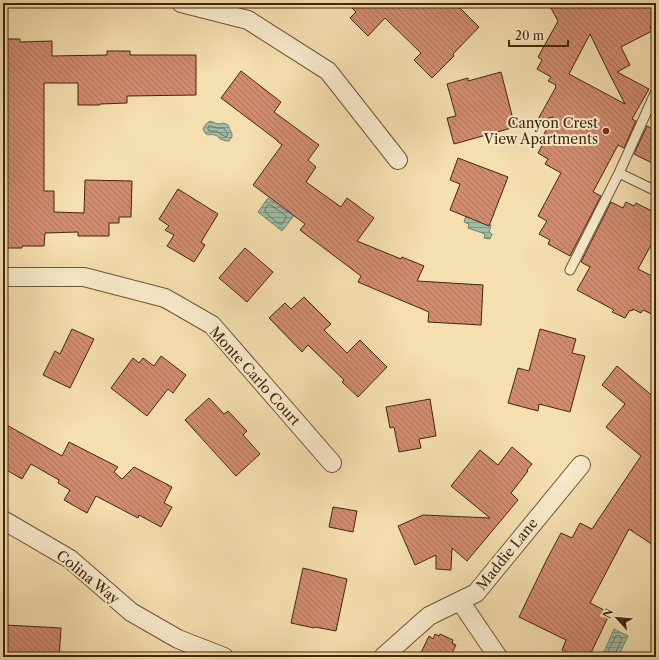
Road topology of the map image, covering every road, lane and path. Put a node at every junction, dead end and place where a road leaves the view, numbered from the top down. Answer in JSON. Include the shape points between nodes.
{"nodes":[{"id":1,"x":181,"y":3,"type":"edge"},
{"id":2,"x":656,"y":91,"type":"edge"},
{"id":3,"x":398,"y":160,"type":"dead end"},
{"id":4,"x":619,"y":173,"type":"junction"},
{"id":5,"x":656,"y":191,"type":"edge"},
{"id":6,"x":570,"y":270,"type":"dead end"},
{"id":7,"x":3,"y":277,"type":"edge"},
{"id":8,"x":332,"y":463,"type":"dead end"},
{"id":9,"x":581,"y":465,"type":"dead end"},
{"id":10,"x":3,"y":520,"type":"edge"},
{"id":11,"x":460,"y":601,"type":"junction"},
{"id":12,"x":224,"y":657,"type":"edge"},
{"id":13,"x":383,"y":657,"type":"edge"},
{"id":14,"x":498,"y":657,"type":"edge"}],
"edges":[{"from":1,"to":3,"type":"street","via":[[248,20],[328,71]]},
{"from":2,"to":4,"type":"lane"},
{"from":4,"to":5,"type":"lane"},
{"from":4,"to":6,"type":"lane"},
{"from":7,"to":8,"type":"street","name":"Monte Carlo Court","via":[[84,277],[166,298],[212,325]]},
{"from":9,"to":11,"type":"street","name":"Maddie Lane","via":[[476,593]]},
{"from":10,"to":12,"type":"street","name":"Colina Way","via":[[70,559],[131,612],[178,639]]},
{"from":11,"to":13,"type":"street","name":"Maddie Lane","via":[[429,616]]},
{"from":11,"to":14,"type":"street"}]}
